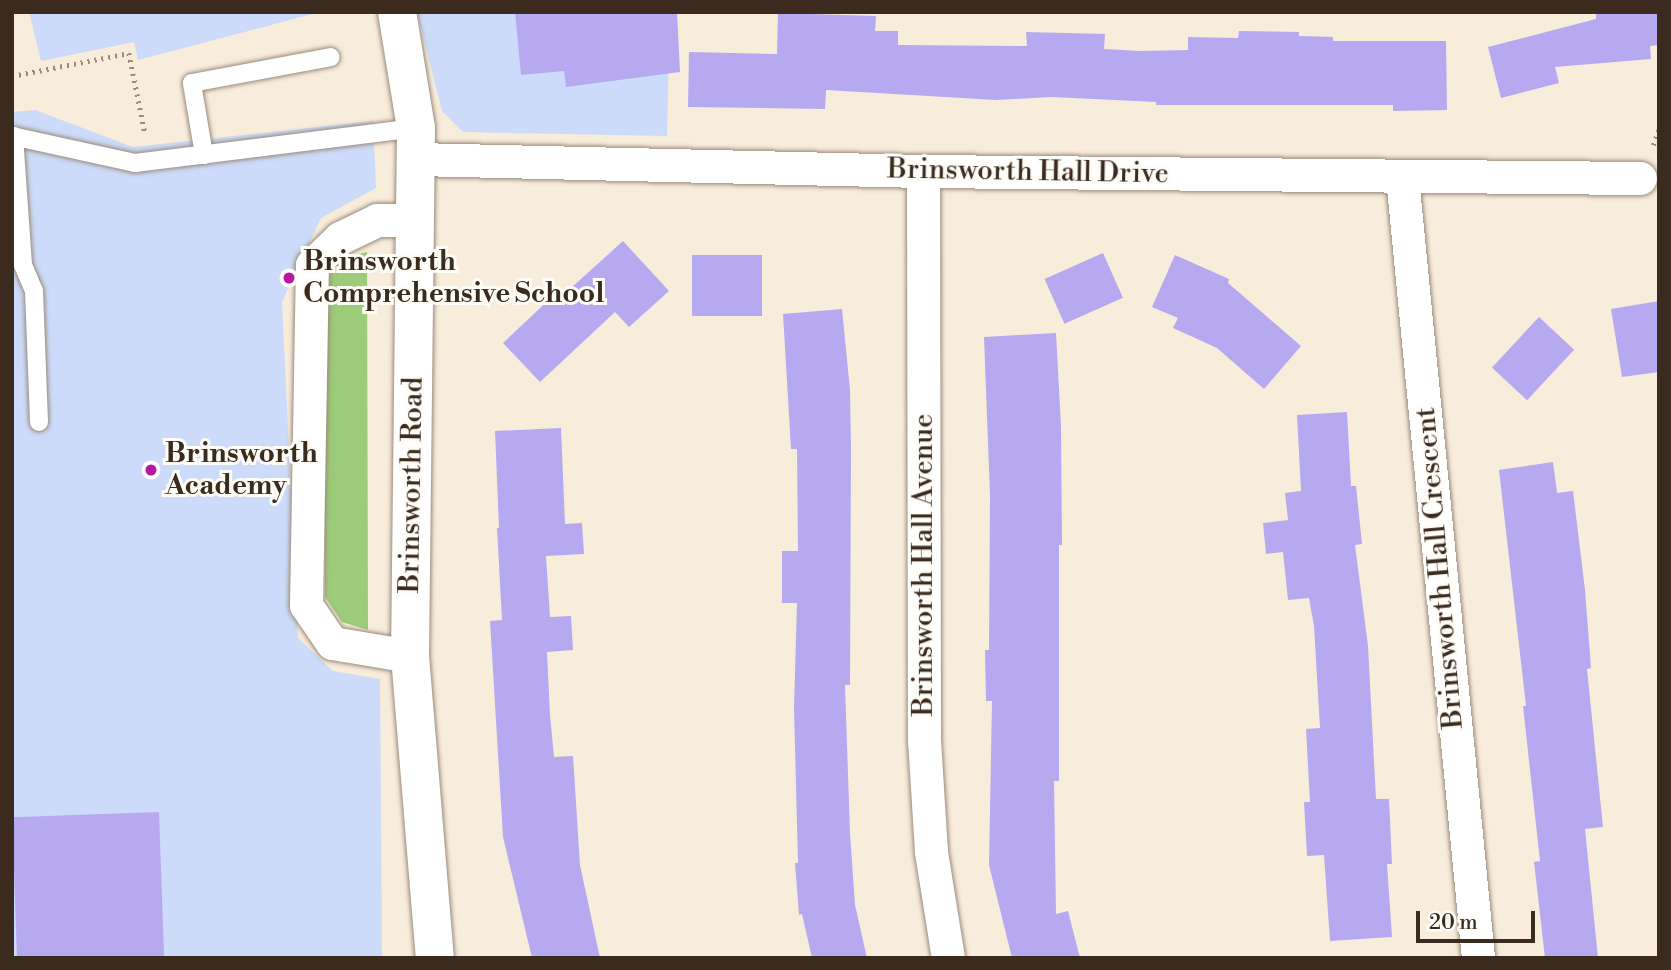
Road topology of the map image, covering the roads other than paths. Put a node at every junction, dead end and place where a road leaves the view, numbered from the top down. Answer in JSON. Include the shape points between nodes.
{"nodes":[{"id":1,"x":397,"y":12,"type":"edge"},
{"id":2,"x":331,"y":57,"type":"dead end"},
{"id":3,"x":13,"y":136,"type":"edge"},
{"id":4,"x":416,"y":144,"type":"junction"},
{"id":5,"x":204,"y":155,"type":"junction"},
{"id":6,"x":923,"y":171,"type":"junction"},
{"id":7,"x":1402,"y":177,"type":"junction"},
{"id":8,"x":1640,"y":178,"type":"dead end"},
{"id":9,"x":414,"y":220,"type":"junction"},
{"id":10,"x":39,"y":422,"type":"dead end"},
{"id":11,"x":410,"y":656,"type":"junction"},
{"id":12,"x":435,"y":958,"type":"edge"},
{"id":13,"x":948,"y":958,"type":"edge"},
{"id":14,"x":1478,"y":958,"type":"edge"}],
"edges":[{"from":1,"to":4,"type":"main road","name":"Brinsworth Road"},
{"from":2,"to":5,"type":"lane","via":[[192,83]]},
{"from":3,"to":5,"type":"lane","via":[[135,163]]},
{"from":3,"to":10,"type":"lane","via":[[23,265],[34,291]]},
{"from":4,"to":5,"type":"lane"},
{"from":4,"to":6,"type":"street","name":"Brinsworth Hall Drive"},
{"from":4,"to":9,"type":"main road","name":"Brinsworth Road"},
{"from":6,"to":7,"type":"street","name":"Brinsworth Hall Drive"},
{"from":6,"to":13,"type":"street","name":"Brinsworth Hall Avenue","via":[[924,740],[932,852]]},
{"from":7,"to":8,"type":"street","name":"Brinsworth Hall Drive"},
{"from":7,"to":14,"type":"street","name":"Brinsworth Hall Crescent"},
{"from":9,"to":11,"type":"main road","name":"Brinsworth Road"},
{"from":9,"to":11,"type":"street","via":[[377,220],[340,238],[312,265],[306,605],[332,643]]},
{"from":11,"to":12,"type":"main road","name":"Brinsworth Road"}]}
